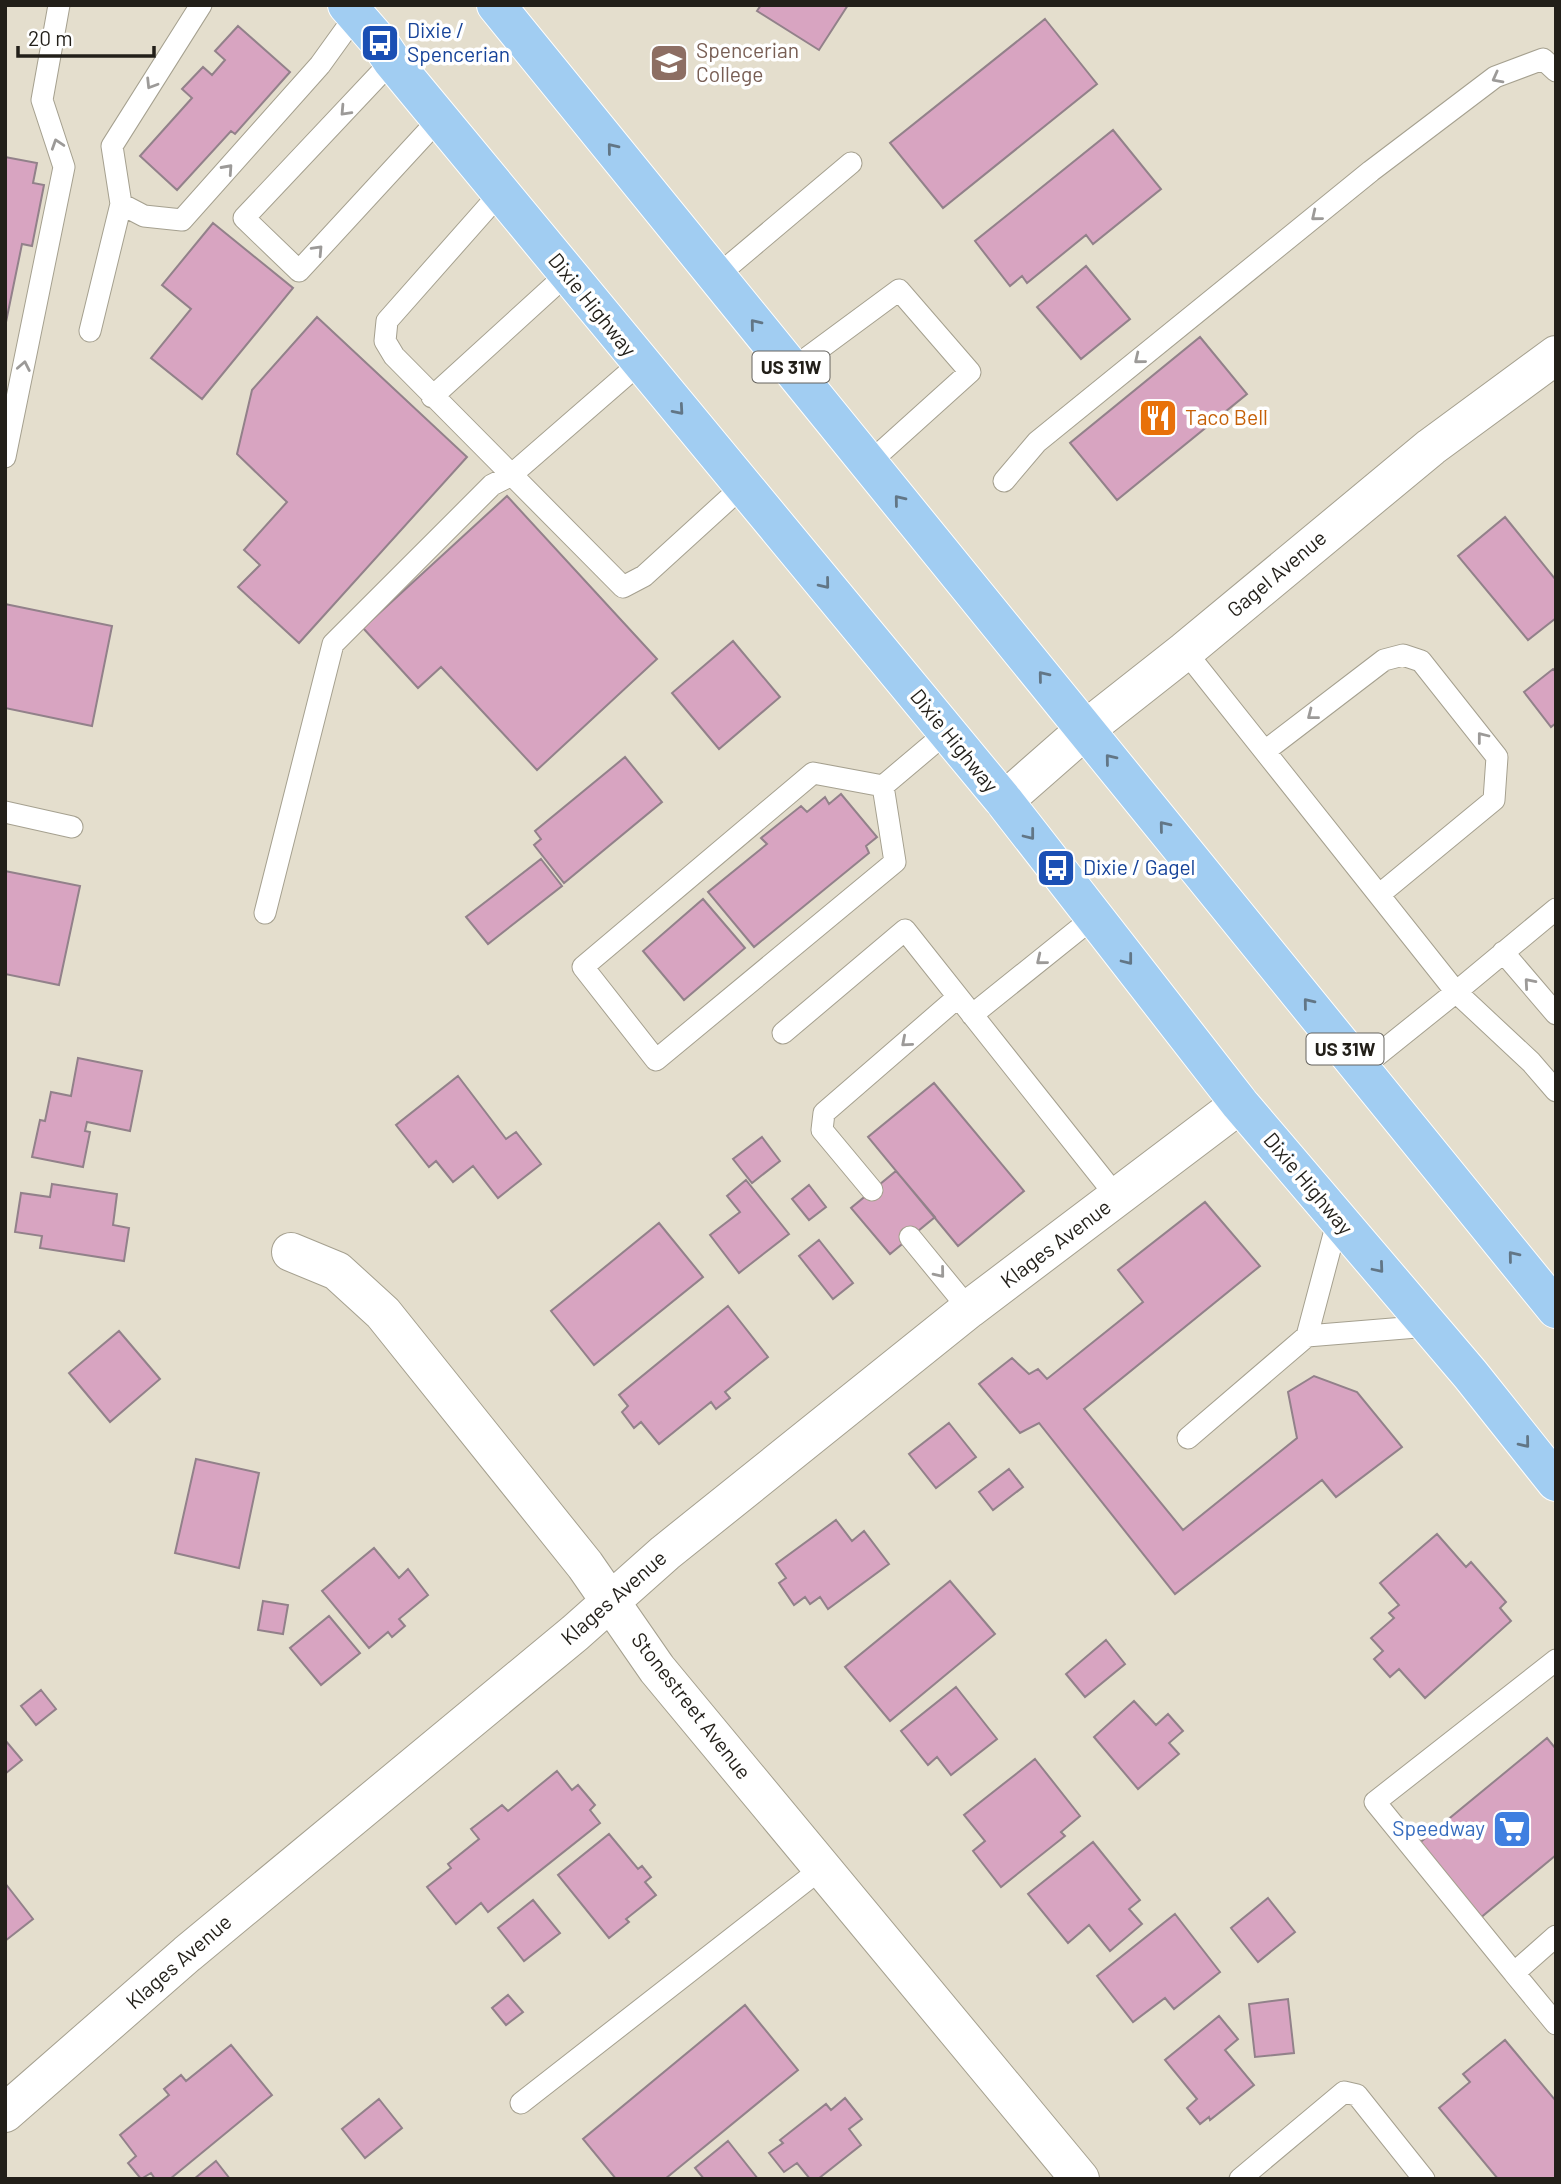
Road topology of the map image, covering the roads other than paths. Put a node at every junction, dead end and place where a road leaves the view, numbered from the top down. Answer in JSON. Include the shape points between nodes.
{"nodes":[{"id":1,"x":60,"y":5,"type":"edge"},
{"id":2,"x":201,"y":5,"type":"edge"},
{"id":3,"x":495,"y":5,"type":"edge"},
{"id":4,"x":351,"y":10,"type":"edge"},
{"id":5,"x":392,"y":61,"type":"junction"},
{"id":6,"x":1556,"y":71,"type":"edge"},
{"id":7,"x":440,"y":118,"type":"junction"},
{"id":8,"x":851,"y":163,"type":"dead end"},
{"id":9,"x":501,"y":192,"type":"junction"},
{"id":10,"x":121,"y":204,"type":"junction"},
{"id":11,"x":567,"y":274,"type":"junction"},
{"id":12,"x":717,"y":276,"type":"junction"},
{"id":13,"x":90,"y":331,"type":"dead end"},
{"id":14,"x":1556,"y":355,"type":"edge"},
{"id":15,"x":640,"y":363,"type":"junction"},
{"id":16,"x":792,"y":369,"type":"junction"},
{"id":17,"x":432,"y":397,"type":"junction"},
{"id":18,"x":5,"y":457,"type":"edge"},
{"id":19,"x":869,"y":463,"type":"junction"},
{"id":20,"x":510,"y":476,"type":"junction"},
{"id":21,"x":1004,"y":481,"type":"dead end"},
{"id":22,"x":744,"y":485,"type":"junction"},
{"id":23,"x":1185,"y":651,"type":"junction"},
{"id":24,"x":1086,"y":729,"type":"junction"},
{"id":25,"x":947,"y":732,"type":"junction"},
{"id":26,"x":1265,"y":751,"type":"junction"},
{"id":27,"x":883,"y":786,"type":"junction"},
{"id":28,"x":1004,"y":801,"type":"junction"},
{"id":29,"x":5,"y":812,"type":"edge"},
{"id":30,"x":72,"y":828,"type":"dead end"},
{"id":31,"x":1380,"y":894,"type":"junction"},
{"id":32,"x":1556,"y":909,"type":"edge"},
{"id":33,"x":265,"y":913,"type":"dead end"},
{"id":34,"x":1094,"y":917,"type":"junction"},
{"id":35,"x":1503,"y":952,"type":"junction"},
{"id":36,"x":1456,"y":992,"type":"junction"},
{"id":37,"x":958,"y":997,"type":"junction"},
{"id":38,"x":1556,"y":1014,"type":"edge"},
{"id":39,"x":972,"y":1015,"type":"junction"},
{"id":40,"x":783,"y":1034,"type":"dead end"},
{"id":41,"x":1360,"y":1069,"type":"junction"},
{"id":42,"x":1556,"y":1091,"type":"edge"},
{"id":43,"x":1240,"y":1104,"type":"junction"},
{"id":44,"x":872,"y":1190,"type":"dead end"},
{"id":45,"x":1117,"y":1198,"type":"junction"},
{"id":46,"x":1338,"y":1219,"type":"junction"},
{"id":47,"x":910,"y":1237,"type":"dead end"},
{"id":48,"x":291,"y":1252,"type":"dead end"},
{"id":49,"x":1556,"y":1309,"type":"edge"},
{"id":50,"x":969,"y":1310,"type":"junction"},
{"id":51,"x":1429,"y":1326,"type":"junction"},
{"id":52,"x":1307,"y":1336,"type":"junction"},
{"id":53,"x":1188,"y":1438,"type":"dead end"},
{"id":54,"x":1556,"y":1482,"type":"edge"},
{"id":55,"x":610,"y":1601,"type":"junction"},
{"id":56,"x":1556,"y":1660,"type":"edge"},
{"id":57,"x":822,"y":1868,"type":"junction"},
{"id":58,"x":1556,"y":1936,"type":"edge"},
{"id":59,"x":1514,"y":1973,"type":"junction"},
{"id":60,"x":1556,"y":2024,"type":"edge"},
{"id":61,"x":522,"y":2103,"type":"dead end"},
{"id":62,"x":5,"y":2113,"type":"edge"},
{"id":63,"x":1080,"y":2179,"type":"edge"},
{"id":64,"x":1240,"y":2179,"type":"edge"},
{"id":65,"x":1424,"y":2179,"type":"edge"}],
"edges":[{"from":18,"to":1,"type":"lane","one_way":true,"via":[[64,167],[42,100]]},
{"from":2,"to":10,"type":"lane","one_way":true,"via":[[112,146]]},
{"from":12,"to":3,"type":"main road","number":"US 31W","one_way":true},
{"from":4,"to":5,"type":"main road","name":"Dixie Highway"},
{"from":10,"to":4,"type":"lane","one_way":true,"via":[[145,216],[182,220],[320,65]]},
{"from":5,"to":7,"type":"main road","name":"Dixie Highway"},
{"from":5,"to":7,"type":"lane","one_way":true,"via":[[244,218],[299,271]]},
{"from":6,"to":21,"type":"lane","one_way":true,"via":[[1543,59],[1495,77],[1370,171],[1037,442]]},
{"from":7,"to":9,"type":"main road","name":"Dixie Highway"},
{"from":8,"to":12,"type":"lane"},
{"from":9,"to":11,"type":"main road","name":"Dixie Highway"},
{"from":9,"to":17,"type":"lane","via":[[387,321],[385,341]]},
{"from":10,"to":13,"type":"lane"},
{"from":11,"to":15,"type":"main road","name":"Dixie Highway"},
{"from":11,"to":17,"type":"lane"},
{"from":16,"to":12,"type":"main road","number":"US 31W","one_way":true},
{"from":14,"to":23,"type":"street","name":"Gagel Avenue","via":[[1431,447]]},
{"from":15,"to":20,"type":"lane"},
{"from":15,"to":22,"type":"main road","name":"Dixie Highway","one_way":true},
{"from":16,"to":19,"type":"main road","number":"US 31W"},
{"from":16,"to":19,"type":"lane","via":[[899,290],[970,372]]},
{"from":17,"to":20,"type":"lane"},
{"from":24,"to":19,"type":"main road","number":"US 31W","one_way":true},
{"from":20,"to":22,"type":"lane","via":[[623,587],[644,576]]},
{"from":20,"to":33,"type":"lane","via":[[492,485],[333,644]]},
{"from":22,"to":25,"type":"main road","name":"Dixie Highway","one_way":true},
{"from":23,"to":24,"type":"street","name":"Gagel Avenue"},
{"from":23,"to":26,"type":"lane"},
{"from":24,"to":28,"type":"street","name":"Gagel Avenue"},
{"from":41,"to":24,"type":"main road","number":"US 31W","one_way":true},
{"from":25,"to":27,"type":"lane"},
{"from":25,"to":28,"type":"main road","name":"Dixie Highway"},
{"from":26,"to":31,"type":"lane"},
{"from":31,"to":26,"type":"lane","one_way":true,"via":[[1494,800],[1497,757],[1422,661],[1403,655],[1384,660]]},
{"from":27,"to":27,"type":"lane","via":[[813,773],[583,967],[656,1060],[895,862]]},
{"from":28,"to":34,"type":"main road","name":"Dixie Highway","one_way":true},
{"from":29,"to":30,"type":"lane"},
{"from":31,"to":36,"type":"lane"},
{"from":32,"to":35,"type":"lane"},
{"from":34,"to":39,"type":"lane","one_way":true},
{"from":34,"to":43,"type":"main road","name":"Dixie Highway","one_way":true},
{"from":35,"to":36,"type":"lane"},
{"from":38,"to":35,"type":"lane","one_way":true},
{"from":36,"to":41,"type":"lane"},
{"from":36,"to":42,"type":"lane"},
{"from":37,"to":39,"type":"lane"},
{"from":37,"to":40,"type":"lane","via":[[905,930]]},
{"from":37,"to":44,"type":"lane","one_way":true,"via":[[824,1113],[822,1130]]},
{"from":39,"to":45,"type":"lane"},
{"from":49,"to":41,"type":"main road","number":"US 31W","one_way":true},
{"from":43,"to":45,"type":"street","name":"Klages Avenue"},
{"from":43,"to":46,"type":"main road","name":"Dixie Highway"},
{"from":45,"to":50,"type":"street","name":"Klages Avenue"},
{"from":46,"to":51,"type":"main road","name":"Dixie Highway","one_way":true},
{"from":46,"to":52,"type":"lane"},
{"from":47,"to":50,"type":"lane","one_way":true},
{"from":48,"to":55,"type":"street","name":"Stonestreet Avenue","via":[[337,1271],[383,1313]]},
{"from":50,"to":55,"type":"street","name":"Klages Avenue"},
{"from":51,"to":52,"type":"lane"},
{"from":51,"to":54,"type":"main road","name":"Dixie Highway","one_way":true},
{"from":52,"to":53,"type":"lane"},
{"from":55,"to":57,"type":"street","name":"Stonestreet Avenue","via":[[657,1669]]},
{"from":55,"to":62,"type":"street","name":"Klages Avenue","via":[[187,1954]]},
{"from":56,"to":59,"type":"lane","via":[[1375,1802]]},
{"from":57,"to":61,"type":"lane"},
{"from":57,"to":63,"type":"street","name":"Stonestreet Avenue"},
{"from":58,"to":59,"type":"lane"},
{"from":59,"to":60,"type":"lane"},
{"from":64,"to":65,"type":"lane","via":[[1344,2092],[1357,2095]]}]}
